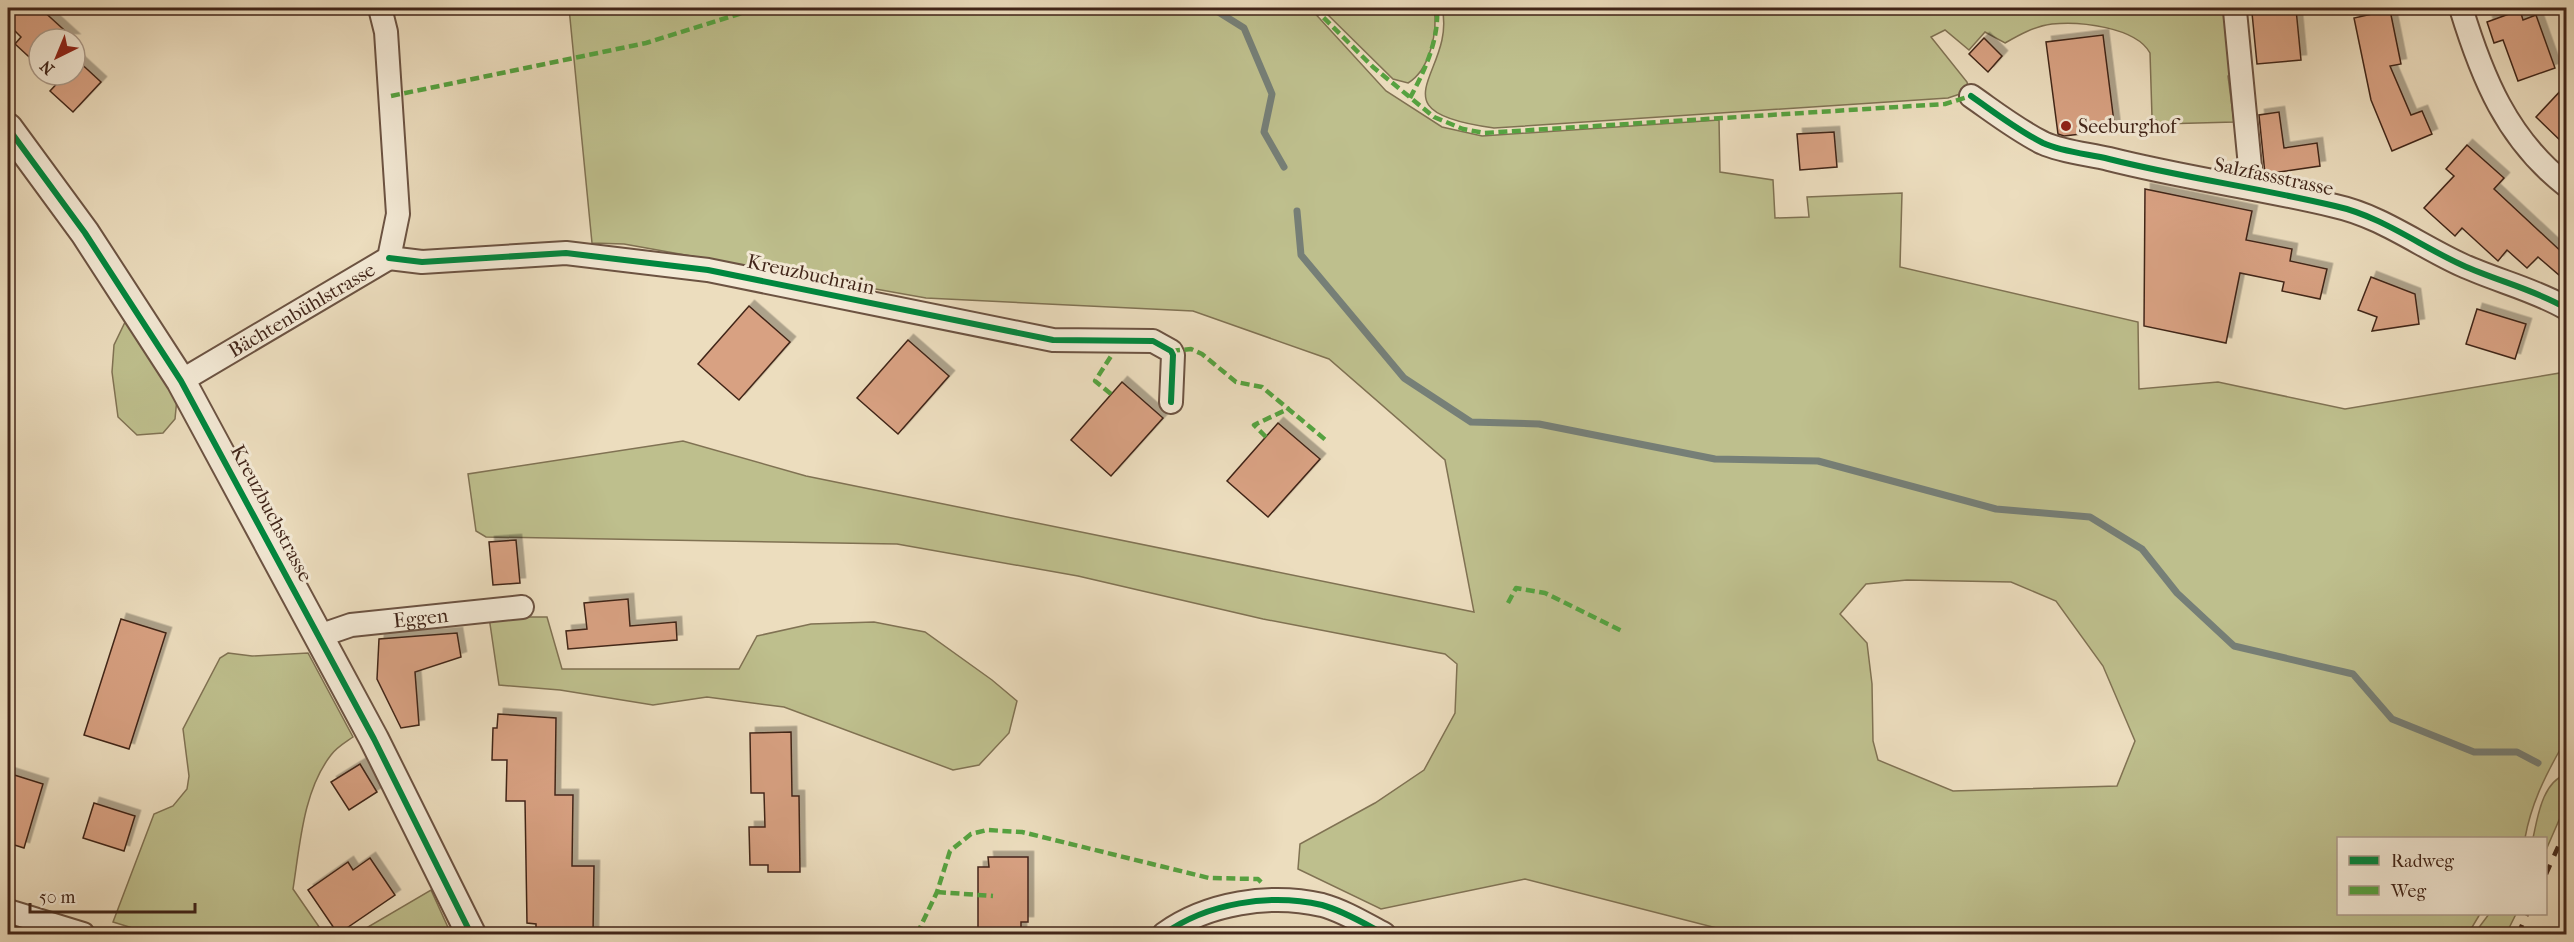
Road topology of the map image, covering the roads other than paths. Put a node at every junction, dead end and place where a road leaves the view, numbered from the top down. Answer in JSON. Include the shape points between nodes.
{"nodes":[{"id":1,"x":380,"y":8,"type":"edge"},
{"id":2,"x":2461,"y":8,"type":"edge"},
{"id":3,"x":2235,"y":11,"type":"dead end"},
{"id":4,"x":1971,"y":96,"type":"dead end"},
{"id":5,"x":8,"y":128,"type":"edge"},
{"id":6,"x":2566,"y":184,"type":"edge"},
{"id":7,"x":2252,"y":187,"type":"junction"},
{"id":8,"x":389,"y":258,"type":"junction"},
{"id":9,"x":2566,"y":308,"type":"edge"},
{"id":10,"x":181,"y":381,"type":"junction"},
{"id":11,"x":1171,"y":402,"type":"dead end"},
{"id":12,"x":522,"y":607,"type":"dead end"},
{"id":13,"x":319,"y":636,"type":"junction"},
{"id":14,"x":8,"y":911,"type":"edge"},
{"id":15,"x":83,"y":934,"type":"edge"},
{"id":16,"x":471,"y":934,"type":"edge"},
{"id":17,"x":1164,"y":934,"type":"edge"},
{"id":18,"x":1384,"y":934,"type":"edge"}],
"edges":[{"from":1,"to":8,"type":"street","name":"Bächtenbühlstrasse","via":[[386,32],[398,214]]},
{"from":2,"to":6,"type":"street","via":[[2497,105],[2523,144]]},
{"from":3,"to":7,"type":"street","name":"Salzfassstrasse"},
{"from":4,"to":7,"type":"street","name":"Salzfassstrasse","via":[[2045,144],[2144,168]]},
{"from":5,"to":10,"type":"street","name":"Kreuzbuchstrasse","via":[[85,233]]},
{"from":7,"to":9,"type":"street","name":"Salzfassstrasse","via":[[2363,214],[2460,265],[2541,293]]},
{"from":8,"to":10,"type":"street","name":"Bächtenbühlstrasse"},
{"from":8,"to":11,"type":"street","name":"Kreuzbuchrain","via":[[422,262],[566,253],[708,270],[1053,340],[1154,341],[1173,355]]},
{"from":10,"to":13,"type":"street","name":"Kreuzbuchstrasse"},
{"from":12,"to":13,"type":"street","name":"Eggen","via":[[351,625]]},
{"from":13,"to":16,"type":"street","name":"Kreuzbuchstrasse"},
{"from":14,"to":15,"type":"street"},
{"from":17,"to":18,"type":"street","via":[[1232,905],[1283,901],[1323,906]]}]}
